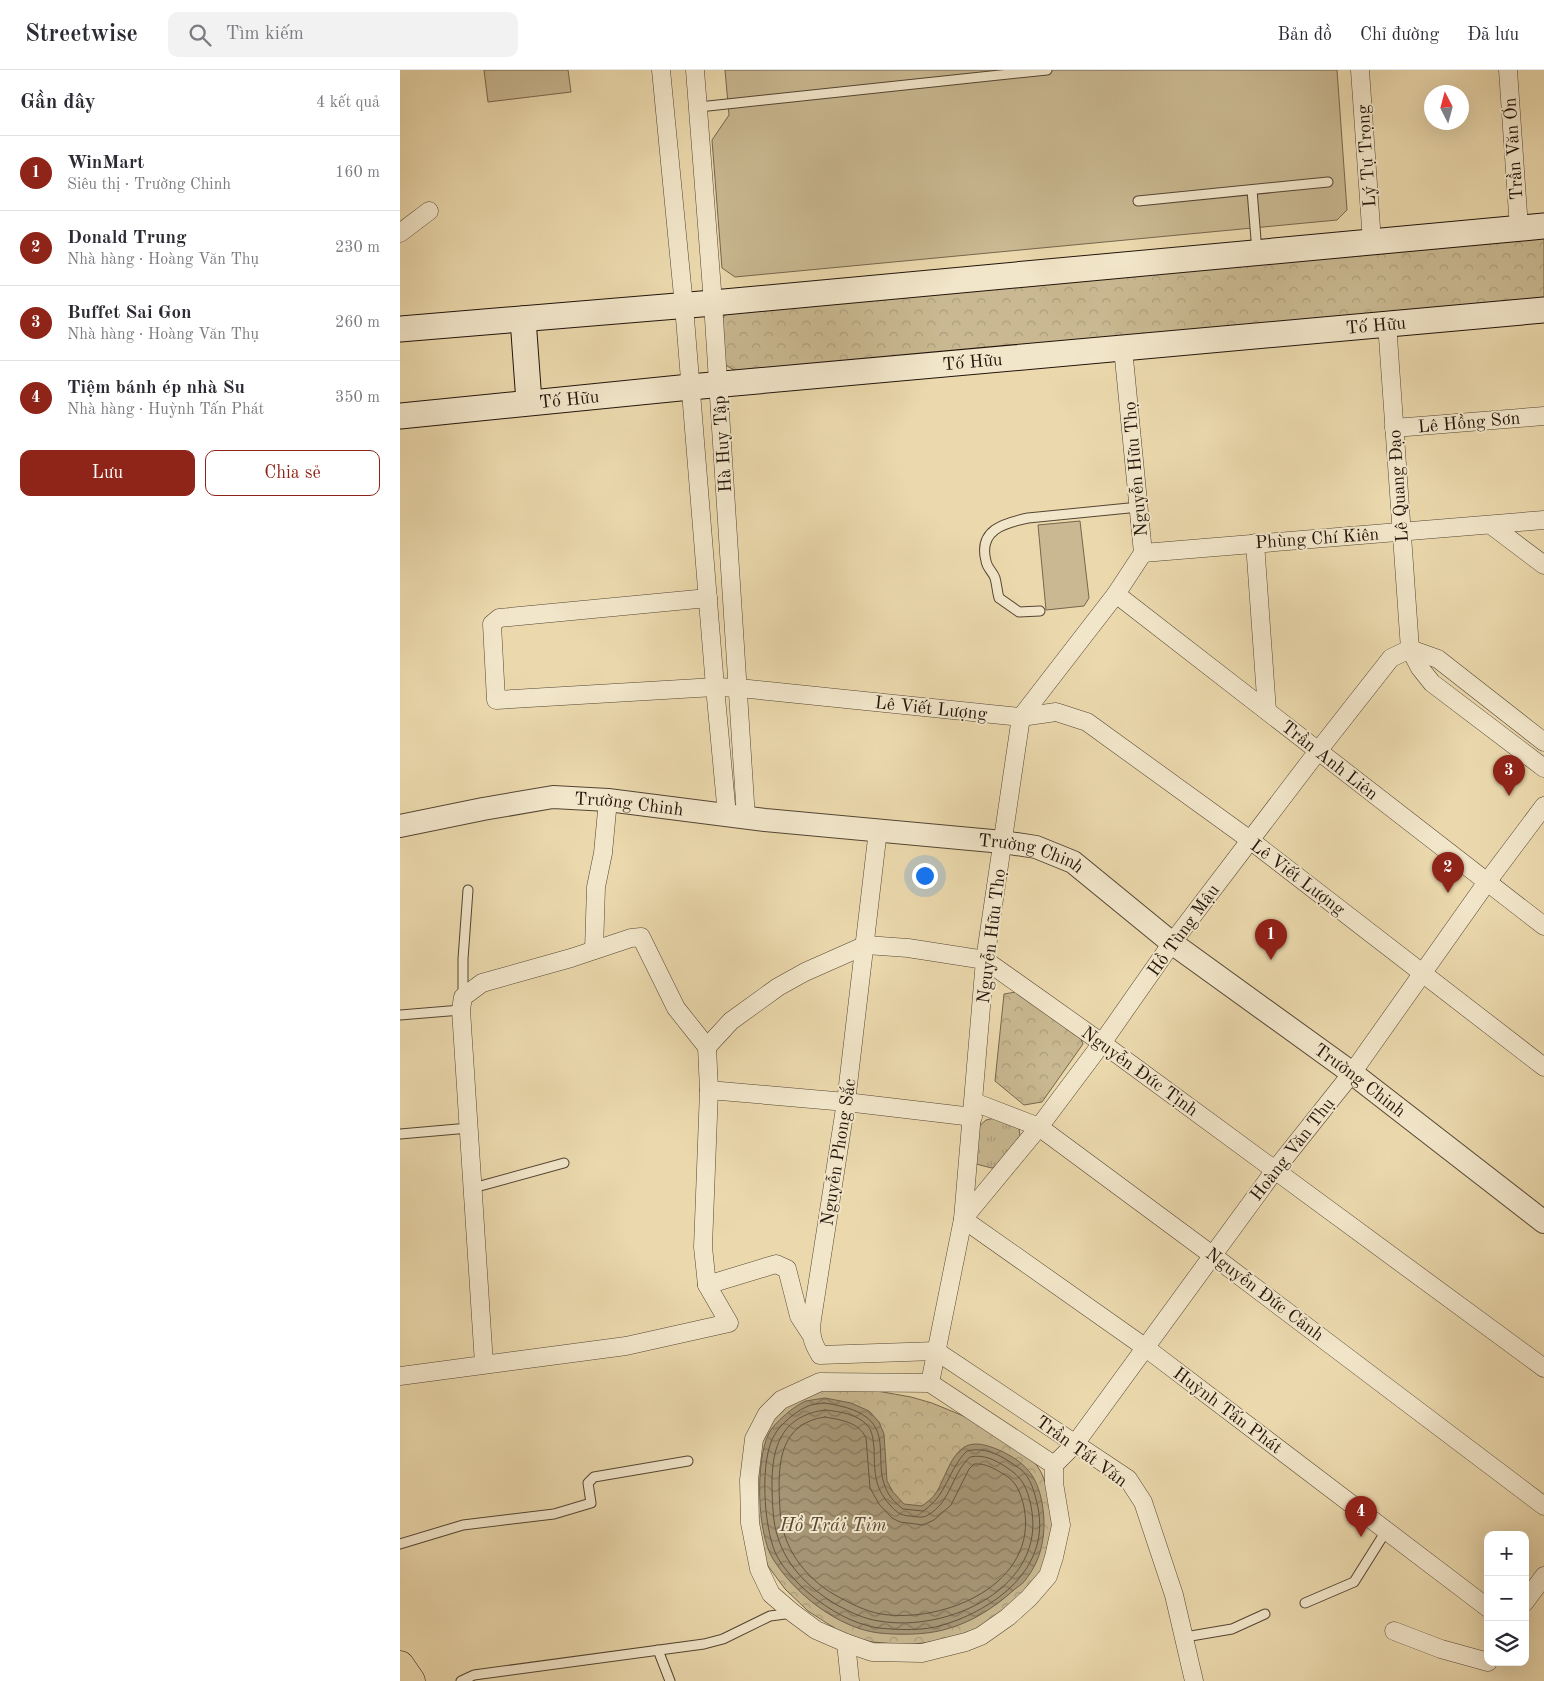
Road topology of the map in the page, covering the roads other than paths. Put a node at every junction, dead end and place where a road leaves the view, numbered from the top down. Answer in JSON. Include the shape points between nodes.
{"nodes":[{"id":1,"x":661,"y":70,"type":"edge"},
{"id":2,"x":696,"y":70,"type":"edge"},
{"id":3,"x":1048,"y":70,"type":"edge"},
{"id":4,"x":1360,"y":70,"type":"edge"},
{"id":5,"x":1508,"y":70,"type":"edge"},
{"id":6,"x":699,"y":107,"type":"junction"},
{"id":7,"x":1328,"y":182,"type":"dead end"},
{"id":8,"x":1252,"y":190,"type":"junction"},
{"id":9,"x":1138,"y":201,"type":"dead end"},
{"id":10,"x":429,"y":211,"type":"dead end"},
{"id":11,"x":1544,"y":226,"type":"edge"},
{"id":12,"x":1519,"y":228,"type":"junction"},
{"id":13,"x":400,"y":233,"type":"edge"},
{"id":14,"x":1372,"y":242,"type":"junction"},
{"id":15,"x":1258,"y":253,"type":"junction"},
{"id":16,"x":713,"y":304,"type":"junction"},
{"id":17,"x":684,"y":306,"type":"junction"},
{"id":18,"x":1544,"y":310,"type":"edge"},
{"id":19,"x":523,"y":319,"type":"junction"},
{"id":20,"x":1387,"y":323,"type":"junction"},
{"id":21,"x":400,"y":329,"type":"edge"},
{"id":22,"x":1124,"y":348,"type":"junction"},
{"id":23,"x":718,"y":384,"type":"junction"},
{"id":24,"x":690,"y":387,"type":"junction"},
{"id":25,"x":530,"y":402,"type":"junction"},
{"id":26,"x":400,"y":416,"type":"edge"},
{"id":27,"x":1544,"y":416,"type":"edge"},
{"id":28,"x":1394,"y":428,"type":"junction"},
{"id":29,"x":1139,"y":507,"type":"junction"},
{"id":30,"x":1544,"y":520,"type":"edge"},
{"id":31,"x":1491,"y":525,"type":"junction"},
{"id":32,"x":1401,"y":532,"type":"junction"},
{"id":33,"x":1255,"y":543,"type":"junction"},
{"id":34,"x":1143,"y":553,"type":"junction"},
{"id":35,"x":1544,"y":565,"type":"edge"},
{"id":36,"x":1116,"y":594,"type":"junction"},
{"id":37,"x":708,"y":598,"type":"junction"},
{"id":38,"x":1040,"y":611,"type":"dead end"},
{"id":39,"x":1410,"y":649,"type":"junction"},
{"id":40,"x":714,"y":687,"type":"junction"},
{"id":41,"x":739,"y":688,"type":"junction"},
{"id":42,"x":1267,"y":711,"type":"junction"},
{"id":43,"x":1021,"y":717,"type":"junction"},
{"id":44,"x":1544,"y":742,"type":"edge"},
{"id":45,"x":1318,"y":751,"type":"junction"},
{"id":46,"x":1544,"y":768,"type":"edge"},
{"id":47,"x":608,"y":800,"type":"junction"},
{"id":48,"x":1544,"y":806,"type":"edge"},
{"id":49,"x":736,"y":817,"type":"junction"},
{"id":50,"x":400,"y":826,"type":"edge"},
{"id":51,"x":878,"y":830,"type":"junction"},
{"id":52,"x":1250,"y":840,"type":"junction"},
{"id":53,"x":1003,"y":842,"type":"junction"},
{"id":54,"x":1487,"y":882,"type":"junction"},
{"id":55,"x":468,"y":890,"type":"dead end"},
{"id":56,"x":1544,"y":926,"type":"edge"},
{"id":57,"x":1172,"y":943,"type":"junction"},
{"id":58,"x":866,"y":945,"type":"junction"},
{"id":59,"x":594,"y":950,"type":"junction"},
{"id":60,"x":986,"y":960,"type":"junction"},
{"id":61,"x":1423,"y":973,"type":"junction"},
{"id":62,"x":462,"y":1003,"type":"junction"},
{"id":63,"x":400,"y":1015,"type":"edge"},
{"id":64,"x":1102,"y":1043,"type":"junction"},
{"id":65,"x":707,"y":1047,"type":"junction"},
{"id":66,"x":1544,"y":1067,"type":"edge"},
{"id":67,"x":1352,"y":1073,"type":"junction"},
{"id":68,"x":709,"y":1090,"type":"junction"},
{"id":69,"x":846,"y":1102,"type":"junction"},
{"id":70,"x":973,"y":1110,"type":"junction"},
{"id":71,"x":1039,"y":1127,"type":"junction"},
{"id":72,"x":469,"y":1128,"type":"junction"},
{"id":73,"x":400,"y":1134,"type":"edge"},
{"id":74,"x":564,"y":1163,"type":"dead end"},
{"id":75,"x":1275,"y":1170,"type":"junction"},
{"id":76,"x":473,"y":1188,"type":"junction"},
{"id":77,"x":963,"y":1219,"type":"junction"},
{"id":78,"x":1544,"y":1222,"type":"edge"},
{"id":79,"x":1212,"y":1255,"type":"junction"},
{"id":80,"x":707,"y":1285,"type":"junction"},
{"id":81,"x":810,"y":1333,"type":"junction"},
{"id":82,"x":1146,"y":1348,"type":"junction"},
{"id":83,"x":936,"y":1351,"type":"junction"},
{"id":84,"x":820,"y":1355,"type":"junction"},
{"id":85,"x":484,"y":1364,"type":"junction"},
{"id":86,"x":1544,"y":1368,"type":"edge"},
{"id":87,"x":400,"y":1376,"type":"edge"},
{"id":88,"x":820,"y":1382,"type":"junction"},
{"id":89,"x":930,"y":1383,"type":"junction"},
{"id":90,"x":1075,"y":1444,"type":"junction"},
{"id":91,"x":688,"y":1461,"type":"dead end"},
{"id":92,"x":1054,"y":1465,"type":"junction"},
{"id":93,"x":1544,"y":1506,"type":"edge"},
{"id":94,"x":1386,"y":1530,"type":"junction"},
{"id":95,"x":400,"y":1544,"type":"edge"},
{"id":96,"x":1544,"y":1576,"type":"edge"},
{"id":97,"x":1529,"y":1597,"type":"edge"},
{"id":98,"x":1305,"y":1603,"type":"dead end"},
{"id":99,"x":1484,"y":1605,"type":"edge"},
{"id":100,"x":793,"y":1613,"type":"junction"},
{"id":101,"x":1265,"y":1614,"type":"dead end"},
{"id":102,"x":1394,"y":1631,"type":"dead end"},
{"id":103,"x":1185,"y":1637,"type":"junction"},
{"id":104,"x":846,"y":1643,"type":"junction"},
{"id":105,"x":658,"y":1650,"type":"junction"},
{"id":106,"x":1484,"y":1661,"type":"edge"},
{"id":107,"x":400,"y":1665,"type":"edge"},
{"id":108,"x":411,"y":1681,"type":"edge"},
{"id":109,"x":461,"y":1681,"type":"edge"},
{"id":110,"x":670,"y":1681,"type":"edge"},
{"id":111,"x":850,"y":1681,"type":"edge"},
{"id":112,"x":1194,"y":1681,"type":"edge"}],
"edges":[{"from":1,"to":17,"type":"street","name":"Hà Huy Tập"},
{"from":2,"to":6,"type":"street","name":"Hà Huy Tập"},
{"from":3,"to":6,"type":"lane"},
{"from":4,"to":14,"type":"street","name":"Lý Tự Trọng"},
{"from":5,"to":12,"type":"street","name":"Trần Văn Ơn"},
{"from":6,"to":16,"type":"street","name":"Hà Huy Tập"},
{"from":7,"to":8,"type":"lane"},
{"from":8,"to":9,"type":"lane"},
{"from":8,"to":15,"type":"lane"},
{"from":10,"to":13,"type":"street"},
{"from":11,"to":12,"type":"main road"},
{"from":12,"to":14,"type":"main road"},
{"from":14,"to":15,"type":"main road"},
{"from":15,"to":16,"type":"main road"},
{"from":16,"to":17,"type":"main road"},
{"from":16,"to":23,"type":"street","name":"Hà Huy Tập"},
{"from":17,"to":19,"type":"main road"},
{"from":17,"to":24,"type":"street","name":"Hà Huy Tập"},
{"from":18,"to":20,"type":"main road","name":"Tố Hữu"},
{"from":19,"to":21,"type":"main road"},
{"from":19,"to":25,"type":"main road"},
{"from":20,"to":22,"type":"main road","name":"Tố Hữu"},
{"from":20,"to":28,"type":"street","name":"Lê Quang Đạo"},
{"from":22,"to":23,"type":"main road","name":"Tố Hữu"},
{"from":22,"to":29,"type":"street","name":"Nguyễn Hữu Thọ"},
{"from":23,"to":24,"type":"main road","name":"Tố Hữu"},
{"from":23,"to":41,"type":"street","name":"Hà Huy Tập"},
{"from":24,"to":25,"type":"main road","name":"Tố Hữu"},
{"from":24,"to":37,"type":"street","name":"Hà Huy Tập"},
{"from":25,"to":26,"type":"main road","name":"Tố Hữu"},
{"from":27,"to":28,"type":"street","name":"Lê Hồng Sơn"},
{"from":28,"to":32,"type":"street","name":"Lê Quang Đạo"},
{"from":29,"to":34,"type":"street","name":"Nguyễn Hữu Thọ"},
{"from":29,"to":38,"type":"lane","via":[[1028,518],[1010,522],[991,532],[984,547],[985,559],[995,578],[999,598],[1019,612]]},
{"from":30,"to":31,"type":"street","name":"Phùng Chí Kiên"},
{"from":31,"to":32,"type":"street","name":"Phùng Chí Kiên"},
{"from":31,"to":35,"type":"street"},
{"from":32,"to":33,"type":"street","name":"Phùng Chí Kiên"},
{"from":32,"to":39,"type":"street","name":"Lê Quang Đạo"},
{"from":33,"to":34,"type":"street","name":"Phùng Chí Kiên"},
{"from":33,"to":42,"type":"street"},
{"from":34,"to":36,"type":"street","name":"Nguyễn Hữu Thọ"},
{"from":36,"to":42,"type":"street","name":"Trần Anh Liên"},
{"from":36,"to":43,"type":"street","name":"Nguyễn Hữu Thọ"},
{"from":37,"to":40,"type":"street","name":"Hà Huy Tập"},
{"from":37,"to":40,"type":"street","name":"Lê Viết Lượng","via":[[499,618],[492,624],[496,700]]},
{"from":39,"to":44,"type":"street","via":[[1438,659]]},
{"from":39,"to":45,"type":"street","name":"Hồ Tùng Mậu","via":[[1391,658]]},
{"from":39,"to":46,"type":"street","name":"Lê Quang Đạo","via":[[1432,683]]},
{"from":40,"to":41,"type":"street","name":"Lê Viết Lượng"},
{"from":40,"to":49,"type":"street","name":"Hà Huy Tập"},
{"from":41,"to":43,"type":"street","name":"Lê Viết Lượng"},
{"from":41,"to":49,"type":"street","name":"Hà Huy Tập"},
{"from":42,"to":45,"type":"street","name":"Trần Anh Liên"},
{"from":43,"to":52,"type":"street","name":"Lê Viết Lượng","via":[[1056,712],[1087,722]]},
{"from":43,"to":53,"type":"street","name":"Nguyễn Hữu Thọ"},
{"from":45,"to":52,"type":"street","name":"Hồ Tùng Mậu"},
{"from":45,"to":54,"type":"street","name":"Trần Anh Liên"},
{"from":47,"to":49,"type":"street","name":"Trường Chinh"},
{"from":47,"to":50,"type":"street","name":"Trường Chinh","via":[[553,798]]},
{"from":47,"to":59,"type":"street","via":[[596,887]]},
{"from":48,"to":54,"type":"street","name":"Hoàng Văn Thụ"},
{"from":49,"to":51,"type":"street","name":"Trường Chinh"},
{"from":51,"to":53,"type":"street","name":"Trường Chinh"},
{"from":51,"to":58,"type":"street","name":"Nguyễn Phong Sắc"},
{"from":52,"to":57,"type":"street","name":"Hồ Tùng Mậu"},
{"from":52,"to":61,"type":"street","name":"Lê Viết Lượng"},
{"from":53,"to":57,"type":"street","name":"Trường Chinh","via":[[1036,847],[1073,862]]},
{"from":53,"to":60,"type":"street","name":"Nguyễn Hữu Thọ"},
{"from":54,"to":56,"type":"street","name":"Trần Anh Liên"},
{"from":54,"to":61,"type":"street","name":"Hoàng Văn Thụ"},
{"from":55,"to":62,"type":"lane"},
{"from":57,"to":64,"type":"street","name":"Hồ Tùng Mậu"},
{"from":57,"to":67,"type":"street","name":"Trường Chinh"},
{"from":58,"to":60,"type":"street","name":"Nguyễn Đức Tịnh"},
{"from":58,"to":65,"type":"street","name":"Nguyễn Đức Tịnh","via":[[778,987],[731,1021]]},
{"from":58,"to":69,"type":"street","name":"Nguyễn Phong Sắc"},
{"from":59,"to":62,"type":"street","via":[[482,983]]},
{"from":59,"to":65,"type":"street","via":[[641,936],[676,1008]]},
{"from":60,"to":64,"type":"street","name":"Nguyễn Đức Tịnh"},
{"from":60,"to":70,"type":"street","name":"Nguyễn Hữu Thọ"},
{"from":61,"to":66,"type":"street","name":"Lê Viết Lượng"},
{"from":61,"to":67,"type":"street","name":"Hoàng Văn Thụ"},
{"from":62,"to":63,"type":"lane"},
{"from":62,"to":72,"type":"street"},
{"from":64,"to":71,"type":"street","name":"Hồ Tùng Mậu"},
{"from":64,"to":75,"type":"street","name":"Nguyễn Đức Tịnh"},
{"from":65,"to":68,"type":"street"},
{"from":67,"to":75,"type":"street","name":"Hoàng Văn Thụ"},
{"from":67,"to":78,"type":"street","name":"Trường Chinh"},
{"from":68,"to":69,"type":"street","name":"Nguyễn Đức Cảnh"},
{"from":68,"to":80,"type":"street","via":[[703,1247]]},
{"from":69,"to":70,"type":"street","name":"Nguyễn Đức Cảnh"},
{"from":69,"to":81,"type":"street","name":"Nguyễn Phong Sắc"},
{"from":70,"to":71,"type":"street","name":"Nguyễn Đức Cảnh"},
{"from":70,"to":77,"type":"street","name":"Nguyễn Hữu Thọ"},
{"from":71,"to":77,"type":"street","name":"Hồ Tùng Mậu"},
{"from":71,"to":79,"type":"street","name":"Nguyễn Đức Cảnh"},
{"from":72,"to":73,"type":"lane"},
{"from":72,"to":76,"type":"street"},
{"from":74,"to":76,"type":"lane"},
{"from":75,"to":79,"type":"street","name":"Hoàng Văn Thụ"},
{"from":75,"to":86,"type":"street","name":"Nguyễn Đức Tịnh"},
{"from":76,"to":85,"type":"street"},
{"from":77,"to":82,"type":"street","name":"Huỳnh Tấn Phát"},
{"from":77,"to":83,"type":"street","name":"Nguyễn Hữu Thọ"},
{"from":79,"to":82,"type":"street","name":"Hoàng Văn Thụ"},
{"from":79,"to":93,"type":"street","name":"Nguyễn Đức Cảnh"},
{"from":80,"to":81,"type":"street","via":[[776,1264],[787,1269],[799,1316]]},
{"from":80,"to":85,"type":"street","via":[[730,1323],[626,1346]]},
{"from":81,"to":84,"type":"street"},
{"from":82,"to":90,"type":"street","name":"Hoàng Văn Thụ"},
{"from":82,"to":94,"type":"street","name":"Huỳnh Tấn Phát"},
{"from":83,"to":84,"type":"street"},
{"from":83,"to":89,"type":"street","name":"Nguyễn Hữu Thọ"},
{"from":83,"to":90,"type":"street","name":"Trần Tất Văn"},
{"from":84,"to":88,"type":"street"},
{"from":85,"to":87,"type":"street"},
{"from":88,"to":89,"type":"street"},
{"from":88,"to":100,"type":"street","via":[[781,1400],[768,1414],[754,1439],[749,1480],[750,1524],[759,1569],[771,1594]]},
{"from":89,"to":92,"type":"street"},
{"from":90,"to":92,"type":"street","name":"Hoàng Văn Thụ"},
{"from":90,"to":103,"type":"street","name":"Trần Tất Văn","via":[[1128,1480],[1143,1502]]},
{"from":91,"to":95,"type":"lane","via":[[594,1477],[588,1483],[591,1503],[554,1514],[463,1525]]},
{"from":92,"to":104,"type":"street","via":[[1061,1525],[1054,1557],[1048,1576],[1008,1618],[981,1636],[922,1653],[872,1652]]},
{"from":94,"to":98,"type":"lane","via":[[1354,1582]]},
{"from":94,"to":99,"type":"street","name":"Huỳnh Tấn Phát"},
{"from":96,"to":97,"type":"street"},
{"from":100,"to":104,"type":"street","via":[[816,1630]]},
{"from":100,"to":105,"type":"lane","via":[[770,1616],[723,1639]]},
{"from":101,"to":103,"type":"lane","via":[[1232,1629]]},
{"from":102,"to":106,"type":"street"},
{"from":103,"to":112,"type":"street","name":"Trần Tất Văn"},
{"from":104,"to":111,"type":"street"},
{"from":105,"to":109,"type":"lane","via":[[474,1675]]},
{"from":105,"to":110,"type":"lane"},
{"from":107,"to":108,"type":"highway"}]}
